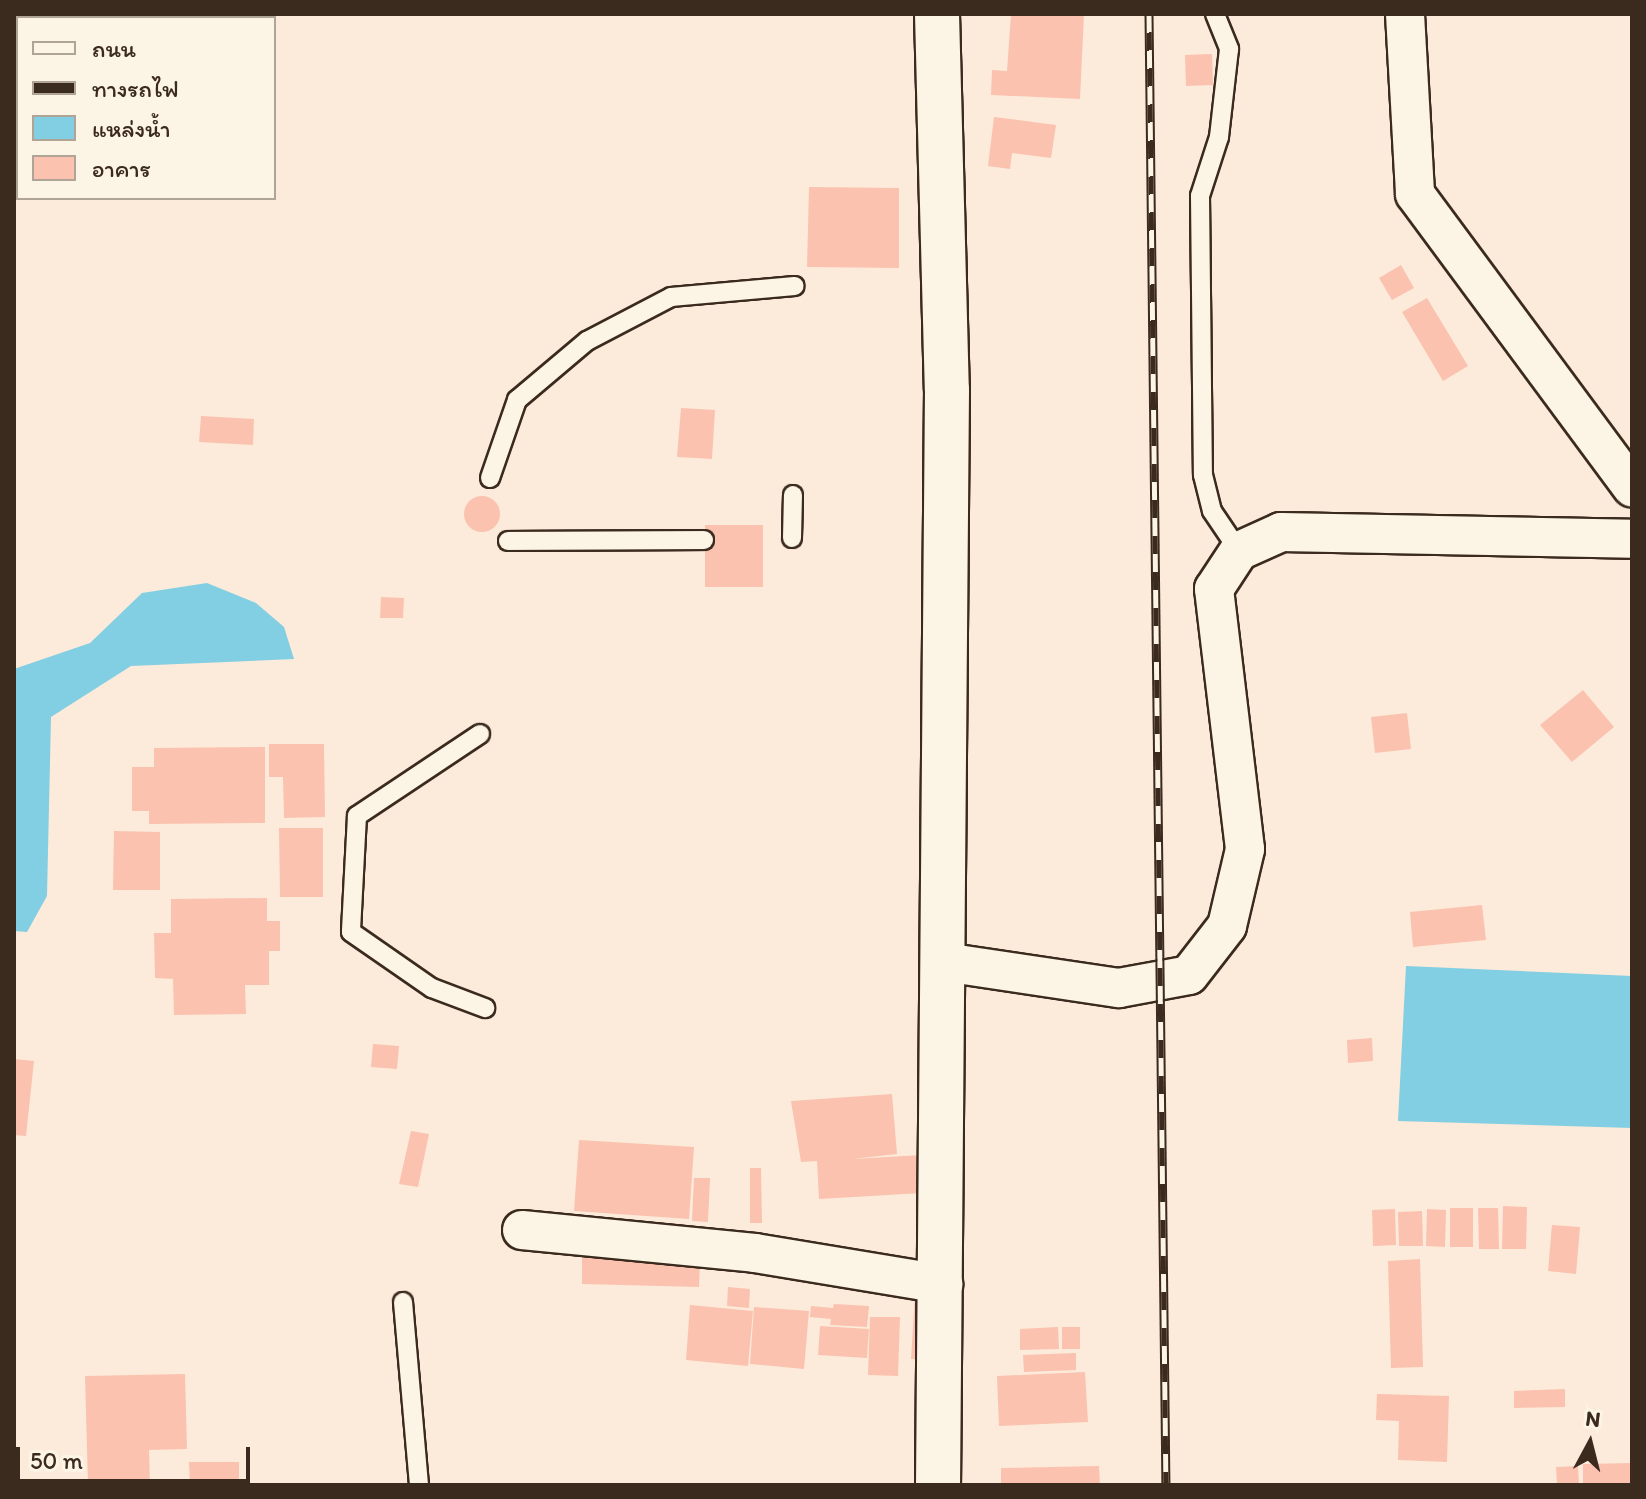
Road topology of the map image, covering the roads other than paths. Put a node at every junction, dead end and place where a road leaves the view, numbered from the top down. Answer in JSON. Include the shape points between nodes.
{"nodes":[{"id":1,"x":937,"y":14,"type":"edge"},
{"id":2,"x":1215,"y":14,"type":"edge"},
{"id":3,"x":1405,"y":14,"type":"edge"},
{"id":4,"x":795,"y":286,"type":"dead end"},
{"id":5,"x":490,"y":478,"type":"dead end"},
{"id":6,"x":1632,"y":487,"type":"edge"},
{"id":7,"x":793,"y":495,"type":"dead end"},
{"id":8,"x":792,"y":538,"type":"dead end"},
{"id":9,"x":1632,"y":539,"type":"edge"},
{"id":10,"x":704,"y":540,"type":"dead end"},
{"id":11,"x":508,"y":541,"type":"dead end"},
{"id":12,"x":1239,"y":551,"type":"junction"},
{"id":13,"x":480,"y":734,"type":"dead end"},
{"id":14,"x":944,"y":962,"type":"junction"},
{"id":15,"x":485,"y":1008,"type":"dead end"},
{"id":16,"x":522,"y":1230,"type":"dead end"},
{"id":17,"x":943,"y":1284,"type":"junction"},
{"id":18,"x":403,"y":1302,"type":"dead end"},
{"id":19,"x":419,"y":1485,"type":"edge"},
{"id":20,"x":938,"y":1485,"type":"edge"}],
"edges":[{"from":1,"to":14,"type":"street","via":[[947,390]]},
{"from":2,"to":12,"type":"lane","via":[[1229,49],[1219,137],[1200,196],[1203,475],[1212,511]]},
{"from":3,"to":6,"type":"street","via":[[1415,194]]},
{"from":4,"to":5,"type":"lane","via":[[671,297],[587,341],[517,400]]},
{"from":7,"to":8,"type":"lane"},
{"from":9,"to":12,"type":"street","via":[[1281,532]]},
{"from":10,"to":11,"type":"lane"},
{"from":12,"to":14,"type":"street","via":[[1214,589],[1245,849],[1227,926],[1189,975],[1119,988]]},
{"from":13,"to":15,"type":"lane","via":[[357,816],[351,932],[432,988]]},
{"from":14,"to":17,"type":"street"},
{"from":16,"to":17,"type":"street","via":[[755,1253]]},
{"from":17,"to":20,"type":"street"},
{"from":18,"to":19,"type":"lane"}]}
